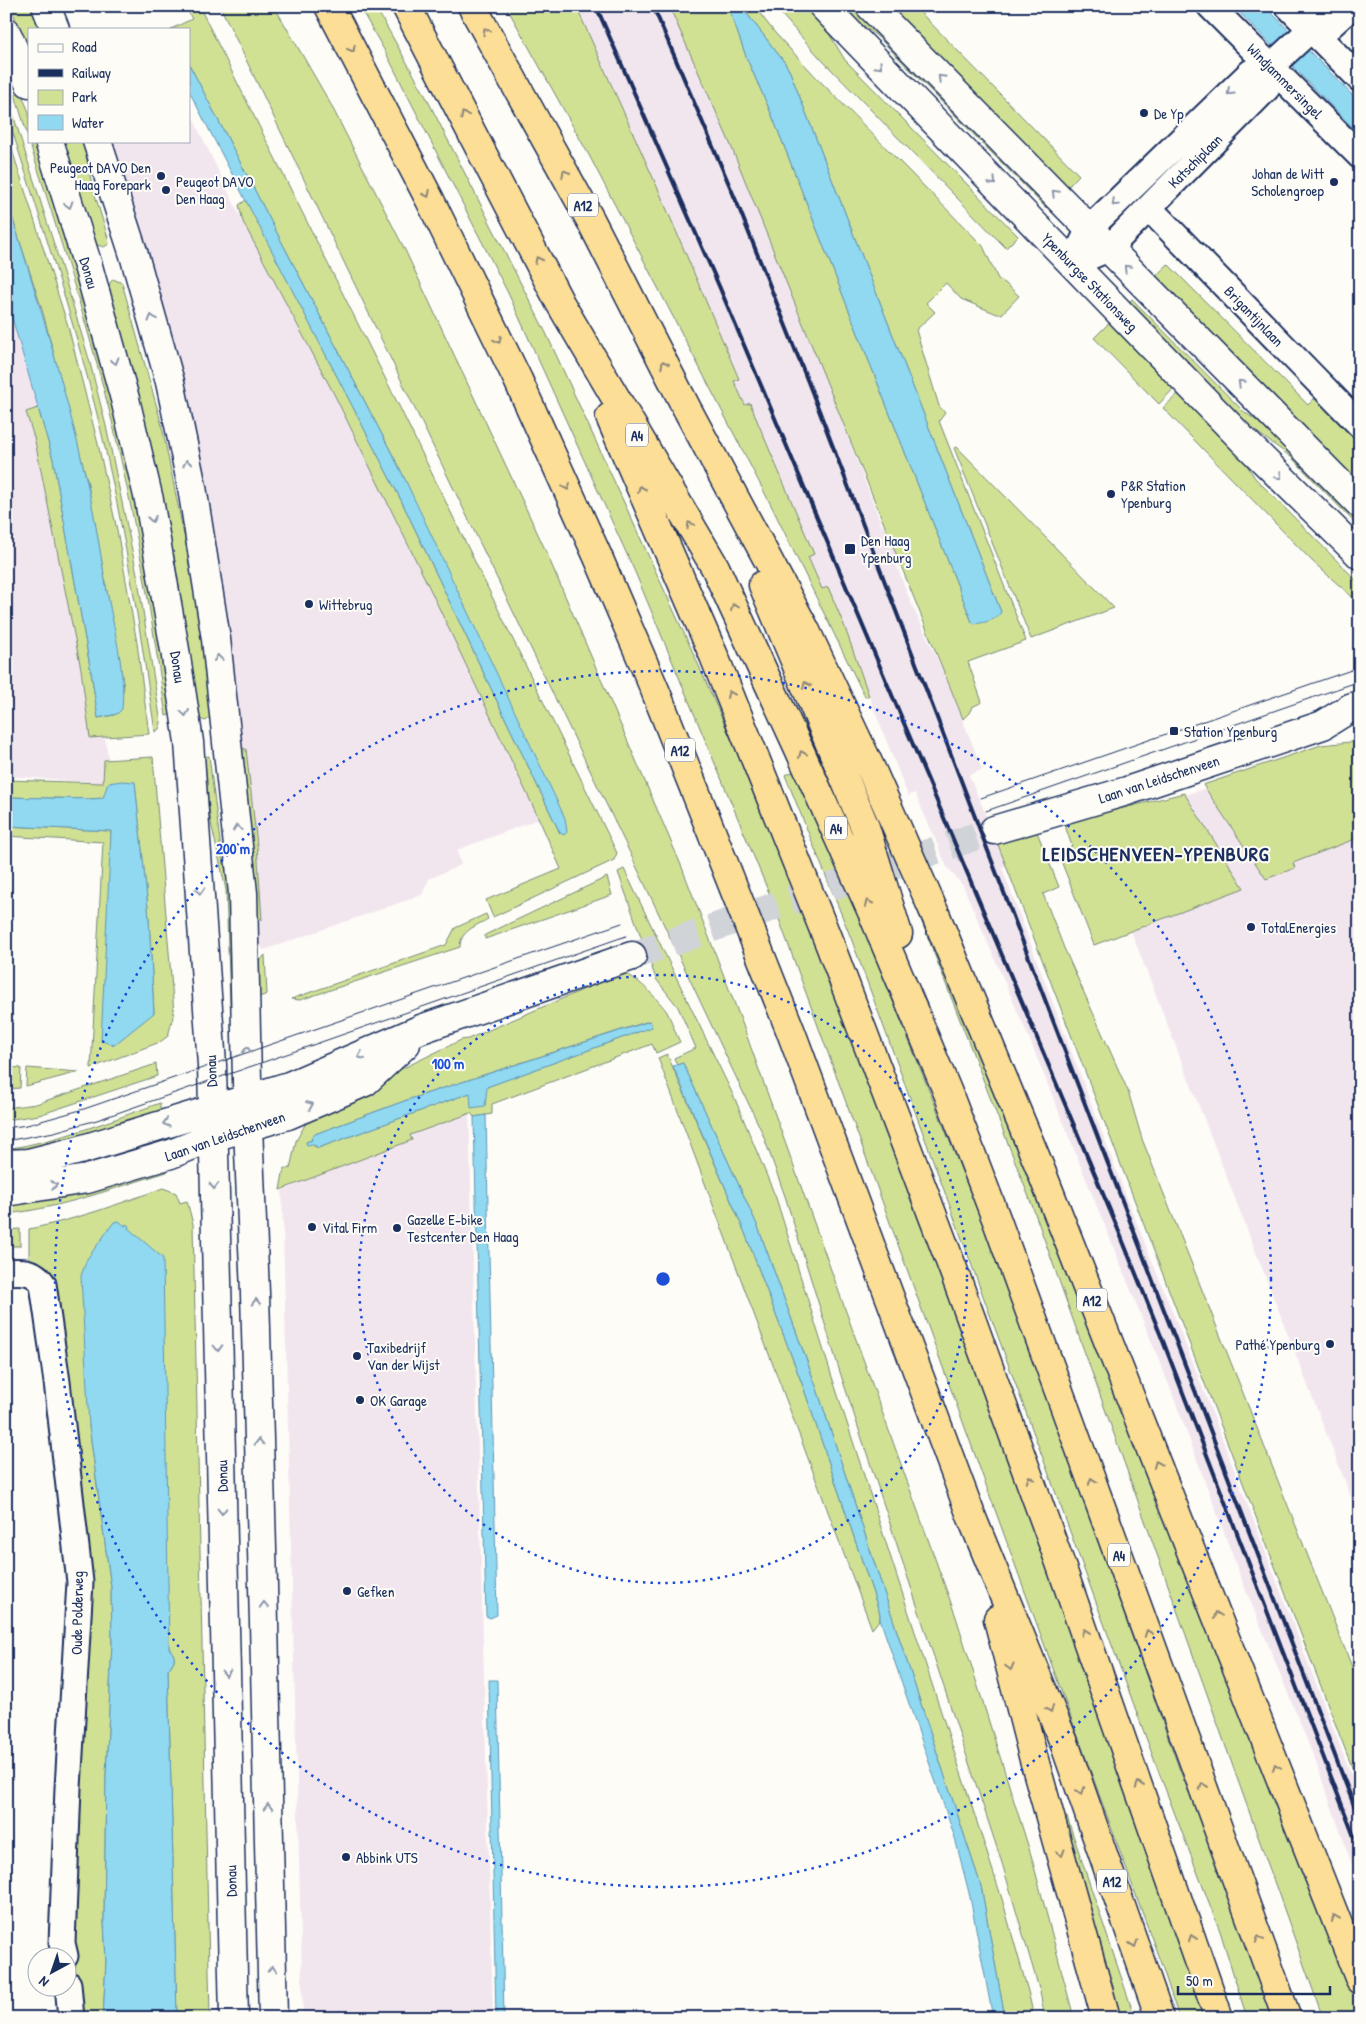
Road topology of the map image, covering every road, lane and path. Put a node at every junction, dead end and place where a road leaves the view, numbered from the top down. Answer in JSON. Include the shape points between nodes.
{"nodes":[{"id":1,"x":46,"y":6,"type":"edge"},
{"id":2,"x":329,"y":6,"type":"edge"},
{"id":3,"x":406,"y":6,"type":"edge"},
{"id":4,"x":472,"y":6,"type":"edge"},
{"id":5,"x":823,"y":6,"type":"edge"},
{"id":6,"x":870,"y":6,"type":"edge"},
{"id":7,"x":1210,"y":6,"type":"edge"},
{"id":8,"x":1288,"y":6,"type":"edge"},
{"id":9,"x":1320,"y":6,"type":"edge"},
{"id":10,"x":1352,"y":6,"type":"edge"},
{"id":11,"x":55,"y":28,"type":"edge"},
{"id":12,"x":6,"y":32,"type":"edge"},
{"id":13,"x":1306,"y":34,"type":"junction"},
{"id":14,"x":1276,"y":62,"type":"junction"},
{"id":15,"x":1360,"y":79,"type":"edge"},
{"id":16,"x":28,"y":81,"type":"edge"},
{"id":17,"x":50,"y":142,"type":"edge"},
{"id":18,"x":97,"y":142,"type":"edge"},
{"id":19,"x":1360,"y":156,"type":"edge"},
{"id":20,"x":1149,"y":208,"type":"junction"},
{"id":21,"x":1089,"y":228,"type":"junction"},
{"id":22,"x":1108,"y":249,"type":"junction"},
{"id":23,"x":1072,"y":264,"type":"junction"},
{"id":24,"x":560,"y":303,"type":"junction"},
{"id":25,"x":686,"y":407,"type":"junction"},
{"id":26,"x":1360,"y":425,"type":"edge"},
{"id":27,"x":1360,"y":504,"type":"edge"},
{"id":28,"x":1360,"y":555,"type":"edge"},
{"id":29,"x":1360,"y":704,"type":"edge"},
{"id":30,"x":1323,"y":724,"type":"junction"},
{"id":31,"x":1360,"y":725,"type":"edge"},
{"id":32,"x":994,"y":830,"type":"tunnel mouth"},
{"id":33,"x":632,"y":956,"type":"tunnel mouth"},
{"id":34,"x":421,"y":1029,"type":"junction"},
{"id":35,"x":948,"y":1093,"type":"junction"},
{"id":36,"x":248,"y":1099,"type":"junction"},
{"id":37,"x":212,"y":1109,"type":"junction"},
{"id":38,"x":248,"y":1127,"type":"junction"},
{"id":39,"x":213,"y":1137,"type":"junction"},
{"id":40,"x":6,"y":1164,"type":"edge"},
{"id":41,"x":6,"y":1192,"type":"edge"},
{"id":42,"x":6,"y":1272,"type":"edge"},
{"id":43,"x":972,"y":1518,"type":"junction"},
{"id":44,"x":62,"y":1946,"type":"edge"},
{"id":45,"x":1360,"y":1980,"type":"edge"},
{"id":46,"x":69,"y":1996,"type":"edge"},
{"id":47,"x":71,"y":2018,"type":"edge"},
{"id":48,"x":234,"y":2018,"type":"edge"},
{"id":49,"x":273,"y":2018,"type":"edge"},
{"id":50,"x":1106,"y":2018,"type":"edge"},
{"id":51,"x":1160,"y":2018,"type":"edge"},
{"id":52,"x":1219,"y":2018,"type":"edge"},
{"id":53,"x":1287,"y":2018,"type":"edge"}],
"edges":[{"from":1,"to":11,"type":"main road"},
{"from":2,"to":43,"type":"highway","number":"A12","one_way":true,"via":[[426,191],[518,380],[632,635],[791,1032]]},
{"from":24,"to":3,"type":"highway","one_way":true},
{"from":25,"to":4,"type":"highway","number":"A12","one_way":true,"via":[[591,221]]},
{"from":5,"to":23,"type":"main road","name":"Ypenburgse Stationsweg","one_way":true},
{"from":21,"to":6,"type":"main road","one_way":true},
{"from":7,"to":14,"type":"street","name":"Windjammersingel"},
{"from":8,"to":13,"type":"street"},
{"from":9,"to":13,"type":"street","name":"Katschiplaan"},
{"from":10,"to":13,"type":"street","name":"Katschiplaan","via":[[1330,26]]},
{"from":12,"to":16,"type":"main road"},
{"from":13,"to":14,"type":"street","name":"Katschiplaan"},
{"from":13,"to":15,"type":"street"},
{"from":14,"to":19,"type":"street","name":"Windjammersingel"},
{"from":14,"to":20,"type":"street","name":"Katschiplaan","via":[[1267,88]]},
{"from":14,"to":21,"type":"street","name":"Katschiplaan","one_way":true,"via":[[1251,72]]},
{"from":17,"to":37,"type":"main road","name":"Donau","one_way":true,"via":[[126,399],[149,500],[175,650],[189,742],[212,1065]]},
{"from":36,"to":18,"type":"main road","one_way":true,"via":[[243,894],[216,639],[192,487],[170,382],[134,254]]},
{"from":20,"to":22,"type":"street","name":"Katschiplaan"},
{"from":20,"to":26,"type":"street","name":"Brigantijnlaan"},
{"from":21,"to":22,"type":"main road"},
{"from":21,"to":23,"type":"street"},
{"from":22,"to":23,"type":"street"},
{"from":27,"to":22,"type":"main road","one_way":true},
{"from":23,"to":28,"type":"main road","name":"Ypenburgse Stationsweg","one_way":true},
{"from":35,"to":24,"type":"highway","number":"A4","one_way":true,"via":[[838,834],[715,567]]},
{"from":52,"to":24,"type":"highway","one_way":true,"via":[[1060,1560],[830,944],[714,656]]},
{"from":35,"to":25,"type":"highway","number":"A4","one_way":true,"via":[[865,827]]},
{"from":45,"to":25,"type":"highway","number":"A12","one_way":true,"via":[[1038,1163],[936,916],[805,629]]},
{"from":29,"to":30,"type":"main road","name":"Laan van Leidschenveen"},
{"from":30,"to":31,"type":"main road","name":"Laan van Leidschenveen"},
{"from":30,"to":32,"type":"main road","name":"Laan van Leidschenveen","via":[[1127,791]]},
{"from":33,"to":34,"type":"main road","name":"Laan van Leidschenveen"},
{"from":34,"to":36,"type":"main road","name":"Laan van Leidschenveen","one_way":true,"via":[[289,1086]]},
{"from":38,"to":34,"type":"main road","name":"Laan van Leidschenveen","one_way":true,"via":[[288,1115],[365,1082]]},
{"from":53,"to":35,"type":"highway","number":"A4","one_way":true},
{"from":36,"to":37,"type":"main road","name":"Laan van Leidschenveen"},
{"from":36,"to":38,"type":"main road"},
{"from":37,"to":39,"type":"main road","name":"Donau"},
{"from":37,"to":40,"type":"main road","name":"Laan van Leidschenveen","one_way":true,"via":[[80,1150],[28,1163]]},
{"from":38,"to":39,"type":"main road","name":"Laan van Leidschenveen"},
{"from":49,"to":38,"type":"main road","one_way":true},
{"from":41,"to":39,"type":"main road","name":"Laan van Leidschenveen","one_way":true,"via":[[88,1179],[171,1154]]},
{"from":39,"to":48,"type":"main road","name":"Donau","one_way":true},
{"from":42,"to":44,"type":"street","name":"Oude Polderweg","via":[[22,1271],[37,1275],[43,1284],[80,1582]]},
{"from":43,"to":50,"type":"highway","number":"A12","one_way":true,"via":[[1033,1756]]},
{"from":43,"to":51,"type":"highway","number":"A12","one_way":true,"via":[[1065,1745]]},
{"from":46,"to":47,"type":"street"}]}
